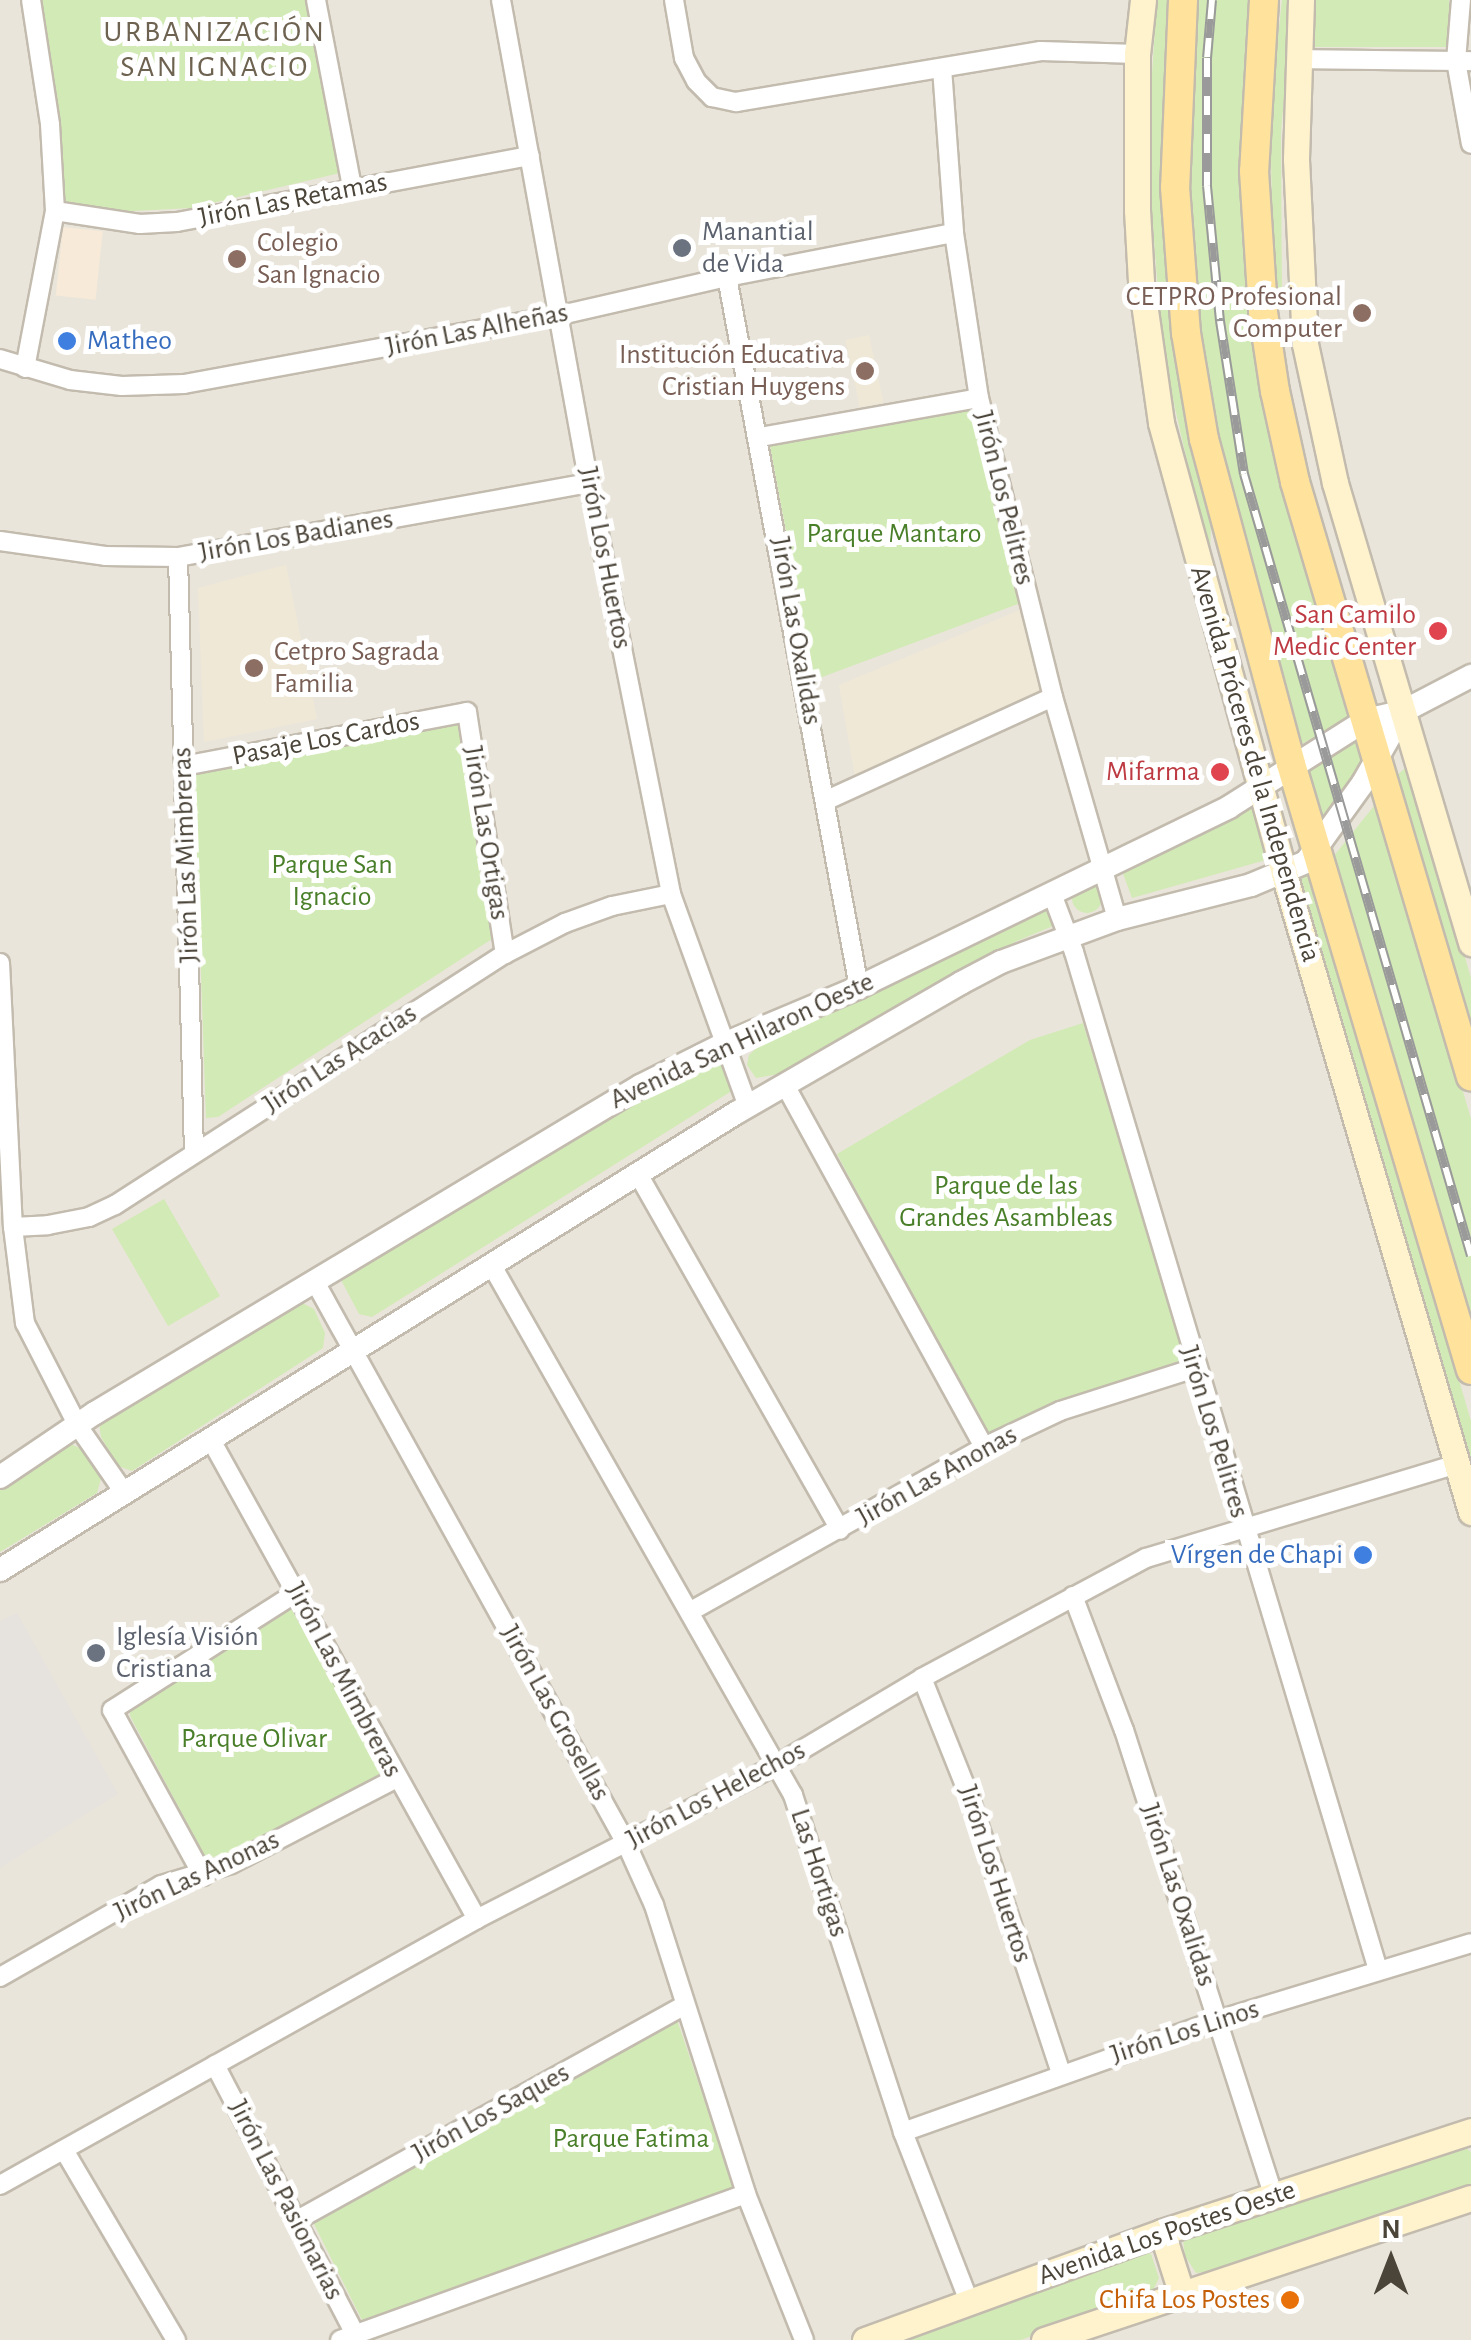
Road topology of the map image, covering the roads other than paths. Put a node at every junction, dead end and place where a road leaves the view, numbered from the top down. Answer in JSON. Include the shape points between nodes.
{"nodes":[{"id":1,"x":31,"y":0,"type":"edge"},
{"id":2,"x":316,"y":0,"type":"edge"},
{"id":3,"x":501,"y":0,"type":"edge"},
{"id":4,"x":674,"y":0,"type":"edge"},
{"id":5,"x":1142,"y":0,"type":"edge"},
{"id":6,"x":1183,"y":0,"type":"edge"},
{"id":7,"x":1264,"y":0,"type":"edge"},
{"id":8,"x":1301,"y":0,"type":"edge"},
{"id":9,"x":1461,"y":0,"type":"edge"},
{"id":10,"x":1137,"y":54,"type":"junction"},
{"id":11,"x":1299,"y":58,"type":"junction"},
{"id":12,"x":1464,"y":61,"type":"edge"},
{"id":13,"x":942,"y":68,"type":"junction"},
{"id":14,"x":1471,"y":144,"type":"edge"},
{"id":15,"x":530,"y":156,"type":"junction"},
{"id":16,"x":352,"y":188,"type":"junction"},
{"id":17,"x":55,"y":210,"type":"junction"},
{"id":18,"x":954,"y":233,"type":"junction"},
{"id":19,"x":727,"y":277,"type":"junction"},
{"id":20,"x":561,"y":315,"type":"junction"},
{"id":21,"x":0,"y":359,"type":"edge"},
{"id":22,"x":25,"y":368,"type":"junction"},
{"id":23,"x":979,"y":398,"type":"junction"},
{"id":24,"x":760,"y":437,"type":"junction"},
{"id":25,"x":590,"y":483,"type":"junction"},
{"id":26,"x":0,"y":540,"type":"edge"},
{"id":27,"x":178,"y":557,"type":"junction"},
{"id":28,"x":1471,"y":676,"type":"edge"},
{"id":29,"x":1053,"y":697,"type":"junction"},
{"id":30,"x":1404,"y":711,"type":"junction"},
{"id":31,"x":467,"y":712,"type":"joint"},
{"id":32,"x":1366,"y":720,"type":"junction"},
{"id":33,"x":1376,"y":756,"type":"junction"},
{"id":34,"x":1291,"y":764,"type":"junction"},
{"id":35,"x":184,"y":766,"type":"junction"},
{"id":36,"x":1260,"y":789,"type":"junction"},
{"id":37,"x":827,"y":800,"type":"junction"},
{"id":38,"x":1317,"y":852,"type":"junction"},
{"id":39,"x":1102,"y":869,"type":"junction"},
{"id":40,"x":1284,"y":874,"type":"junction"},
{"id":41,"x":672,"y":894,"type":"junction"},
{"id":42,"x":1052,"y":894,"type":"junction"},
{"id":43,"x":1116,"y":918,"type":"junction"},
{"id":44,"x":1069,"y":936,"type":"junction"},
{"id":45,"x":1471,"y":942,"type":"edge"},
{"id":46,"x":505,"y":954,"type":"junction"},
{"id":47,"x":0,"y":963,"type":"edge"},
{"id":48,"x":859,"y":987,"type":"junction"},
{"id":49,"x":722,"y":1044,"type":"junction"},
{"id":50,"x":1471,"y":1077,"type":"edge"},
{"id":51,"x":785,"y":1085,"type":"junction"},
{"id":52,"x":748,"y":1106,"type":"junction"},
{"id":53,"x":194,"y":1153,"type":"junction"},
{"id":54,"x":638,"y":1174,"type":"junction"},
{"id":55,"x":12,"y":1226,"type":"junction"},
{"id":56,"x":491,"y":1264,"type":"junction"},
{"id":57,"x":314,"y":1280,"type":"junction"},
{"id":58,"x":355,"y":1350,"type":"junction"},
{"id":59,"x":1195,"y":1368,"type":"junction"},
{"id":60,"x":1471,"y":1370,"type":"edge"},
{"id":61,"x":78,"y":1426,"type":"junction"},
{"id":62,"x":210,"y":1440,"type":"junction"},
{"id":63,"x":984,"y":1447,"type":"junction"},
{"id":64,"x":1457,"y":1464,"type":"junction"},
{"id":65,"x":0,"y":1477,"type":"edge"},
{"id":66,"x":125,"y":1494,"type":"junction"},
{"id":67,"x":1471,"y":1512,"type":"edge"},
{"id":68,"x":1242,"y":1527,"type":"junction"},
{"id":69,"x":840,"y":1530,"type":"junction"},
{"id":70,"x":0,"y":1570,"type":"edge"},
{"id":71,"x":297,"y":1592,"type":"junction"},
{"id":72,"x":1073,"y":1596,"type":"junction"},
{"id":73,"x":692,"y":1611,"type":"junction"},
{"id":74,"x":922,"y":1678,"type":"junction"},
{"id":75,"x":778,"y":1764,"type":"junction"},
{"id":76,"x":397,"y":1778,"type":"junction"},
{"id":77,"x":626,"y":1844,"type":"junction"},
{"id":78,"x":203,"y":1876,"type":"junction"},
{"id":79,"x":477,"y":1919,"type":"junction"},
{"id":80,"x":1471,"y":1942,"type":"edge"},
{"id":81,"x":1378,"y":1970,"type":"junction"},
{"id":82,"x":0,"y":1978,"type":"edge"},
{"id":83,"x":684,"y":2006,"type":"junction"},
{"id":84,"x":1218,"y":2020,"type":"junction"},
{"id":85,"x":216,"y":2064,"type":"junction"},
{"id":86,"x":1061,"y":2074,"type":"junction"},
{"id":87,"x":1471,"y":2131,"type":"edge"},
{"id":88,"x":904,"y":2132,"type":"junction"},
{"id":89,"x":64,"y":2150,"type":"junction"},
{"id":90,"x":0,"y":2185,"type":"edge"},
{"id":91,"x":746,"y":2194,"type":"junction"},
{"id":92,"x":1274,"y":2197,"type":"junction"},
{"id":93,"x":1471,"y":2198,"type":"edge"},
{"id":94,"x":298,"y":2219,"type":"junction"},
{"id":95,"x":1162,"y":2232,"type":"junction"},
{"id":96,"x":1181,"y":2292,"type":"junction"},
{"id":97,"x":969,"y":2301,"type":"junction"},
{"id":98,"x":1094,"y":2331,"type":"edge"},
{"id":99,"x":348,"y":2338,"type":"edge"},
{"id":100,"x":176,"y":2340,"type":"edge"},
{"id":101,"x":804,"y":2340,"type":"edge"},
{"id":102,"x":864,"y":2340,"type":"edge"},
{"id":103,"x":1044,"y":2340,"type":"edge"}],
"edges":[{"from":1,"to":17,"type":"street"},
{"from":2,"to":16,"type":"street"},
{"from":3,"to":15,"type":"street","name":"Jirón Los Huertos"},
{"from":4,"to":13,"type":"street","via":[[684,58],[712,97],[756,99]]},
{"from":5,"to":10,"type":"main road","name":"Avenida Próceres de la Independencia"},
{"from":6,"to":34,"type":"main road","name":"Avenida Próceres de la Independencia","via":[[1176,188],[1186,333],[1219,506]]},
{"from":7,"to":32,"type":"main road","via":[[1254,171],[1264,312],[1295,482]]},
{"from":8,"to":11,"type":"main road"},
{"from":9,"to":12,"type":"street"},
{"from":10,"to":13,"type":"street","via":[[1041,52]]},
{"from":10,"to":36,"type":"main road","name":"Avenida Próceres de la Independencia","via":[[1140,264],[1161,423]]},
{"from":11,"to":12,"type":"street"},
{"from":11,"to":30,"type":"main road","via":[[1296,176],[1305,344],[1334,483]]},
{"from":12,"to":14,"type":"street"},
{"from":13,"to":18,"type":"street","name":"Jirón Los Pelitres"},
{"from":15,"to":16,"type":"street","name":"Jirón Las Retamas"},
{"from":15,"to":20,"type":"street","name":"Jirón Los Huertos"},
{"from":16,"to":17,"type":"street","name":"Jirón Las Retamas","via":[[230,215],[140,224]]},
{"from":17,"to":22,"type":"street"},
{"from":18,"to":19,"type":"street","name":"Jirón Las Alheñas"},
{"from":18,"to":23,"type":"street","name":"Jirón Los Pelitres"},
{"from":19,"to":20,"type":"street","name":"Jirón Las Alheñas"},
{"from":19,"to":24,"type":"street","name":"Jirón Las Oxalidas"},
{"from":20,"to":22,"type":"street","name":"Jirón Las Alheñas","via":[[184,384],[104,384]]},
{"from":20,"to":25,"type":"street","name":"Jirón Los Huertos"},
{"from":21,"to":22,"type":"street","name":"Jirón Las Alheñas"},
{"from":23,"to":24,"type":"street"},
{"from":23,"to":29,"type":"street","name":"Jirón Los Pelitres"},
{"from":24,"to":37,"type":"street","name":"Jirón Las Oxalidas"},
{"from":25,"to":27,"type":"street","name":"Jirón Los Badianes"},
{"from":25,"to":41,"type":"street","name":"Jirón Los Huertos"},
{"from":26,"to":27,"type":"street","name":"Jirón Los Badianes","via":[[105,556]]},
{"from":27,"to":35,"type":"street","name":"Jirón Las Mimbreras"},
{"from":28,"to":30,"type":"street","name":"Avenida San Hilaron Oeste"},
{"from":29,"to":37,"type":"street"},
{"from":29,"to":39,"type":"street","name":"Jirón Los Pelitres"},
{"from":30,"to":32,"type":"street","name":"Avenida San Hilaron Oeste"},
{"from":30,"to":33,"type":"street"},
{"from":30,"to":45,"type":"main road"},
{"from":31,"to":35,"type":"street","name":"Pasaje Los Cardos"},
{"from":31,"to":46,"type":"street","name":"Jirón Las Ortigas"},
{"from":32,"to":33,"type":"main road"},
{"from":32,"to":34,"type":"street","name":"Avenida San Hilaron Oeste"},
{"from":33,"to":38,"type":"street"},
{"from":33,"to":50,"type":"main road"},
{"from":34,"to":36,"type":"street","name":"Avenida San Hilaron Oeste"},
{"from":34,"to":38,"type":"main road","name":"Avenida Próceres de la Independencia"},
{"from":35,"to":53,"type":"street","name":"Jirón Las Mimbreras"},
{"from":36,"to":39,"type":"street","name":"Avenida San Hilaron Oeste"},
{"from":36,"to":40,"type":"main road","name":"Avenida Próceres de la Independencia"},
{"from":37,"to":48,"type":"street","name":"Jirón Las Oxalidas"},
{"from":38,"to":40,"type":"street","name":"Avenida San Hilaron Oeste"},
{"from":38,"to":60,"type":"main road","name":"Avenida Próceres de la Independencia"},
{"from":39,"to":42,"type":"street","name":"Avenida San Hilaron Oeste"},
{"from":39,"to":43,"type":"street","name":"Jirón Los Pelitres"},
{"from":40,"to":43,"type":"street","name":"Avenida San Hilaron Oeste"},
{"from":40,"to":64,"type":"main road","name":"Avenida Próceres de la Independencia"},
{"from":41,"to":46,"type":"street","name":"Jirón Las Acacias","via":[[612,906]]},
{"from":41,"to":49,"type":"street","name":"Jirón Los Huertos"},
{"from":42,"to":44,"type":"street","name":"Jirón Los Pelitres"},
{"from":42,"to":48,"type":"street","name":"Avenida San Hilaron Oeste"},
{"from":43,"to":44,"type":"street","name":"Avenida San Hilaron Oeste"},
{"from":44,"to":51,"type":"street","name":"Avenida San Hilaron Oeste","via":[[960,983]]},
{"from":44,"to":59,"type":"street","name":"Jirón Los Pelitres"},
{"from":46,"to":53,"type":"street","name":"Jirón Las Acacias"},
{"from":47,"to":55,"type":"street"},
{"from":48,"to":49,"type":"street","name":"Avenida San Hilaron Oeste"},
{"from":49,"to":52,"type":"street","name":"Jirón Los Huertos"},
{"from":49,"to":57,"type":"street","name":"Avenida San Hilaron Oeste","via":[[563,1129]]},
{"from":51,"to":52,"type":"street","name":"Avenida San Hilaron Oeste"},
{"from":51,"to":63,"type":"street"},
{"from":52,"to":54,"type":"street","name":"Avenida San Hilaron Oeste"},
{"from":53,"to":55,"type":"street","name":"Jirón Las Acacias","via":[[89,1216]]},
{"from":54,"to":56,"type":"street","name":"Avenida San Hilaron Oeste"},
{"from":54,"to":69,"type":"street"},
{"from":55,"to":61,"type":"street","via":[[25,1323]]},
{"from":56,"to":58,"type":"street","name":"Avenida San Hilaron Oeste"},
{"from":56,"to":73,"type":"street","name":"Las Hortigas"},
{"from":57,"to":58,"type":"street","name":"Jirón Las Grosellas"},
{"from":57,"to":61,"type":"street","name":"Avenida San Hilaron Oeste"},
{"from":58,"to":62,"type":"street","name":"Avenida San Hilaron Oeste"},
{"from":58,"to":77,"type":"street","name":"Jirón Las Grosellas"},
{"from":59,"to":63,"type":"street","name":"Jirón Las Anonas","via":[[1088,1400]]},
{"from":59,"to":68,"type":"street","name":"Jirón Los Pelitres"},
{"from":61,"to":65,"type":"street","name":"Avenida San Hilaron Oeste"},
{"from":61,"to":66,"type":"street"},
{"from":62,"to":66,"type":"street","name":"Avenida San Hilaron Oeste"},
{"from":62,"to":71,"type":"street","name":"Jirón Las Mimbreras"},
{"from":63,"to":69,"type":"street","name":"Jirón Las Anonas"},
{"from":64,"to":67,"type":"main road","name":"Avenida Próceres de la Independencia"},
{"from":64,"to":68,"type":"street","name":"Jirón Los Helechos"},
{"from":66,"to":70,"type":"street","name":"Avenida San Hilaron Oeste"},
{"from":68,"to":72,"type":"street","name":"Jirón Los Helechos","via":[[1146,1558]]},
{"from":68,"to":81,"type":"street","name":"Jirón Los Pelitres"},
{"from":69,"to":73,"type":"street","name":"Jirón Las Anonas"},
{"from":71,"to":76,"type":"street","name":"Jirón Las Mimbreras"},
{"from":71,"to":78,"type":"street","via":[[112,1710]]},
{"from":72,"to":74,"type":"street","name":"Jirón Los Helechos"},
{"from":72,"to":84,"type":"street","name":"Jirón Las Oxalidas"},
{"from":73,"to":75,"type":"street","name":"Las Hortigas"},
{"from":74,"to":75,"type":"street","name":"Jirón Los Helechos"},
{"from":74,"to":86,"type":"street","name":"Jirón Los Huertos","via":[[970,1798]]},
{"from":75,"to":77,"type":"street","name":"Jirón Los Helechos"},
{"from":75,"to":88,"type":"street","name":"Las Hortigas"},
{"from":76,"to":78,"type":"street","name":"Jirón Las Anonas"},
{"from":76,"to":79,"type":"street","name":"Jirón Las Mimbreras"},
{"from":77,"to":79,"type":"street","name":"Jirón Los Helechos"},
{"from":77,"to":83,"type":"street","name":"Jirón Las Grosellas","via":[[654,1906]]},
{"from":78,"to":82,"type":"street","name":"Jirón Las Anonas","via":[[161,1886]]},
{"from":79,"to":85,"type":"street","name":"Jirón Los Helechos"},
{"from":80,"to":81,"type":"street","name":"Jirón Los Linos"},
{"from":81,"to":84,"type":"street","name":"Jirón Los Linos"},
{"from":83,"to":91,"type":"street","name":"Jirón Las Grosellas"},
{"from":83,"to":94,"type":"street","name":"Jirón Los Saques"},
{"from":84,"to":86,"type":"street","name":"Jirón Los Linos"},
{"from":84,"to":92,"type":"street","name":"Jirón Las Oxalidas"},
{"from":85,"to":89,"type":"street","name":"Jirón Los Helechos"},
{"from":85,"to":94,"type":"street","name":"Jirón Las Pasionarias"},
{"from":86,"to":88,"type":"street","name":"Jirón Los Linos"},
{"from":87,"to":92,"type":"main road","name":"Avenida Los Postes Oeste"},
{"from":88,"to":97,"type":"street","name":"Las Hortigas"},
{"from":89,"to":90,"type":"street","name":"Jirón Los Helechos"},
{"from":89,"to":100,"type":"street"},
{"from":91,"to":99,"type":"street"},
{"from":91,"to":101,"type":"street","name":"Jirón Las Grosellas"},
{"from":92,"to":95,"type":"main road","name":"Avenida Los Postes Oeste"},
{"from":93,"to":96,"type":"main road"},
{"from":94,"to":99,"type":"street","name":"Jirón Las Pasionarias"},
{"from":95,"to":96,"type":"main road"},
{"from":95,"to":97,"type":"main road","name":"Avenida Los Postes Oeste"},
{"from":96,"to":98,"type":"main road"},
{"from":97,"to":102,"type":"main road","name":"Avenida Los Postes Oeste"},
{"from":98,"to":103,"type":"main road"}]}
